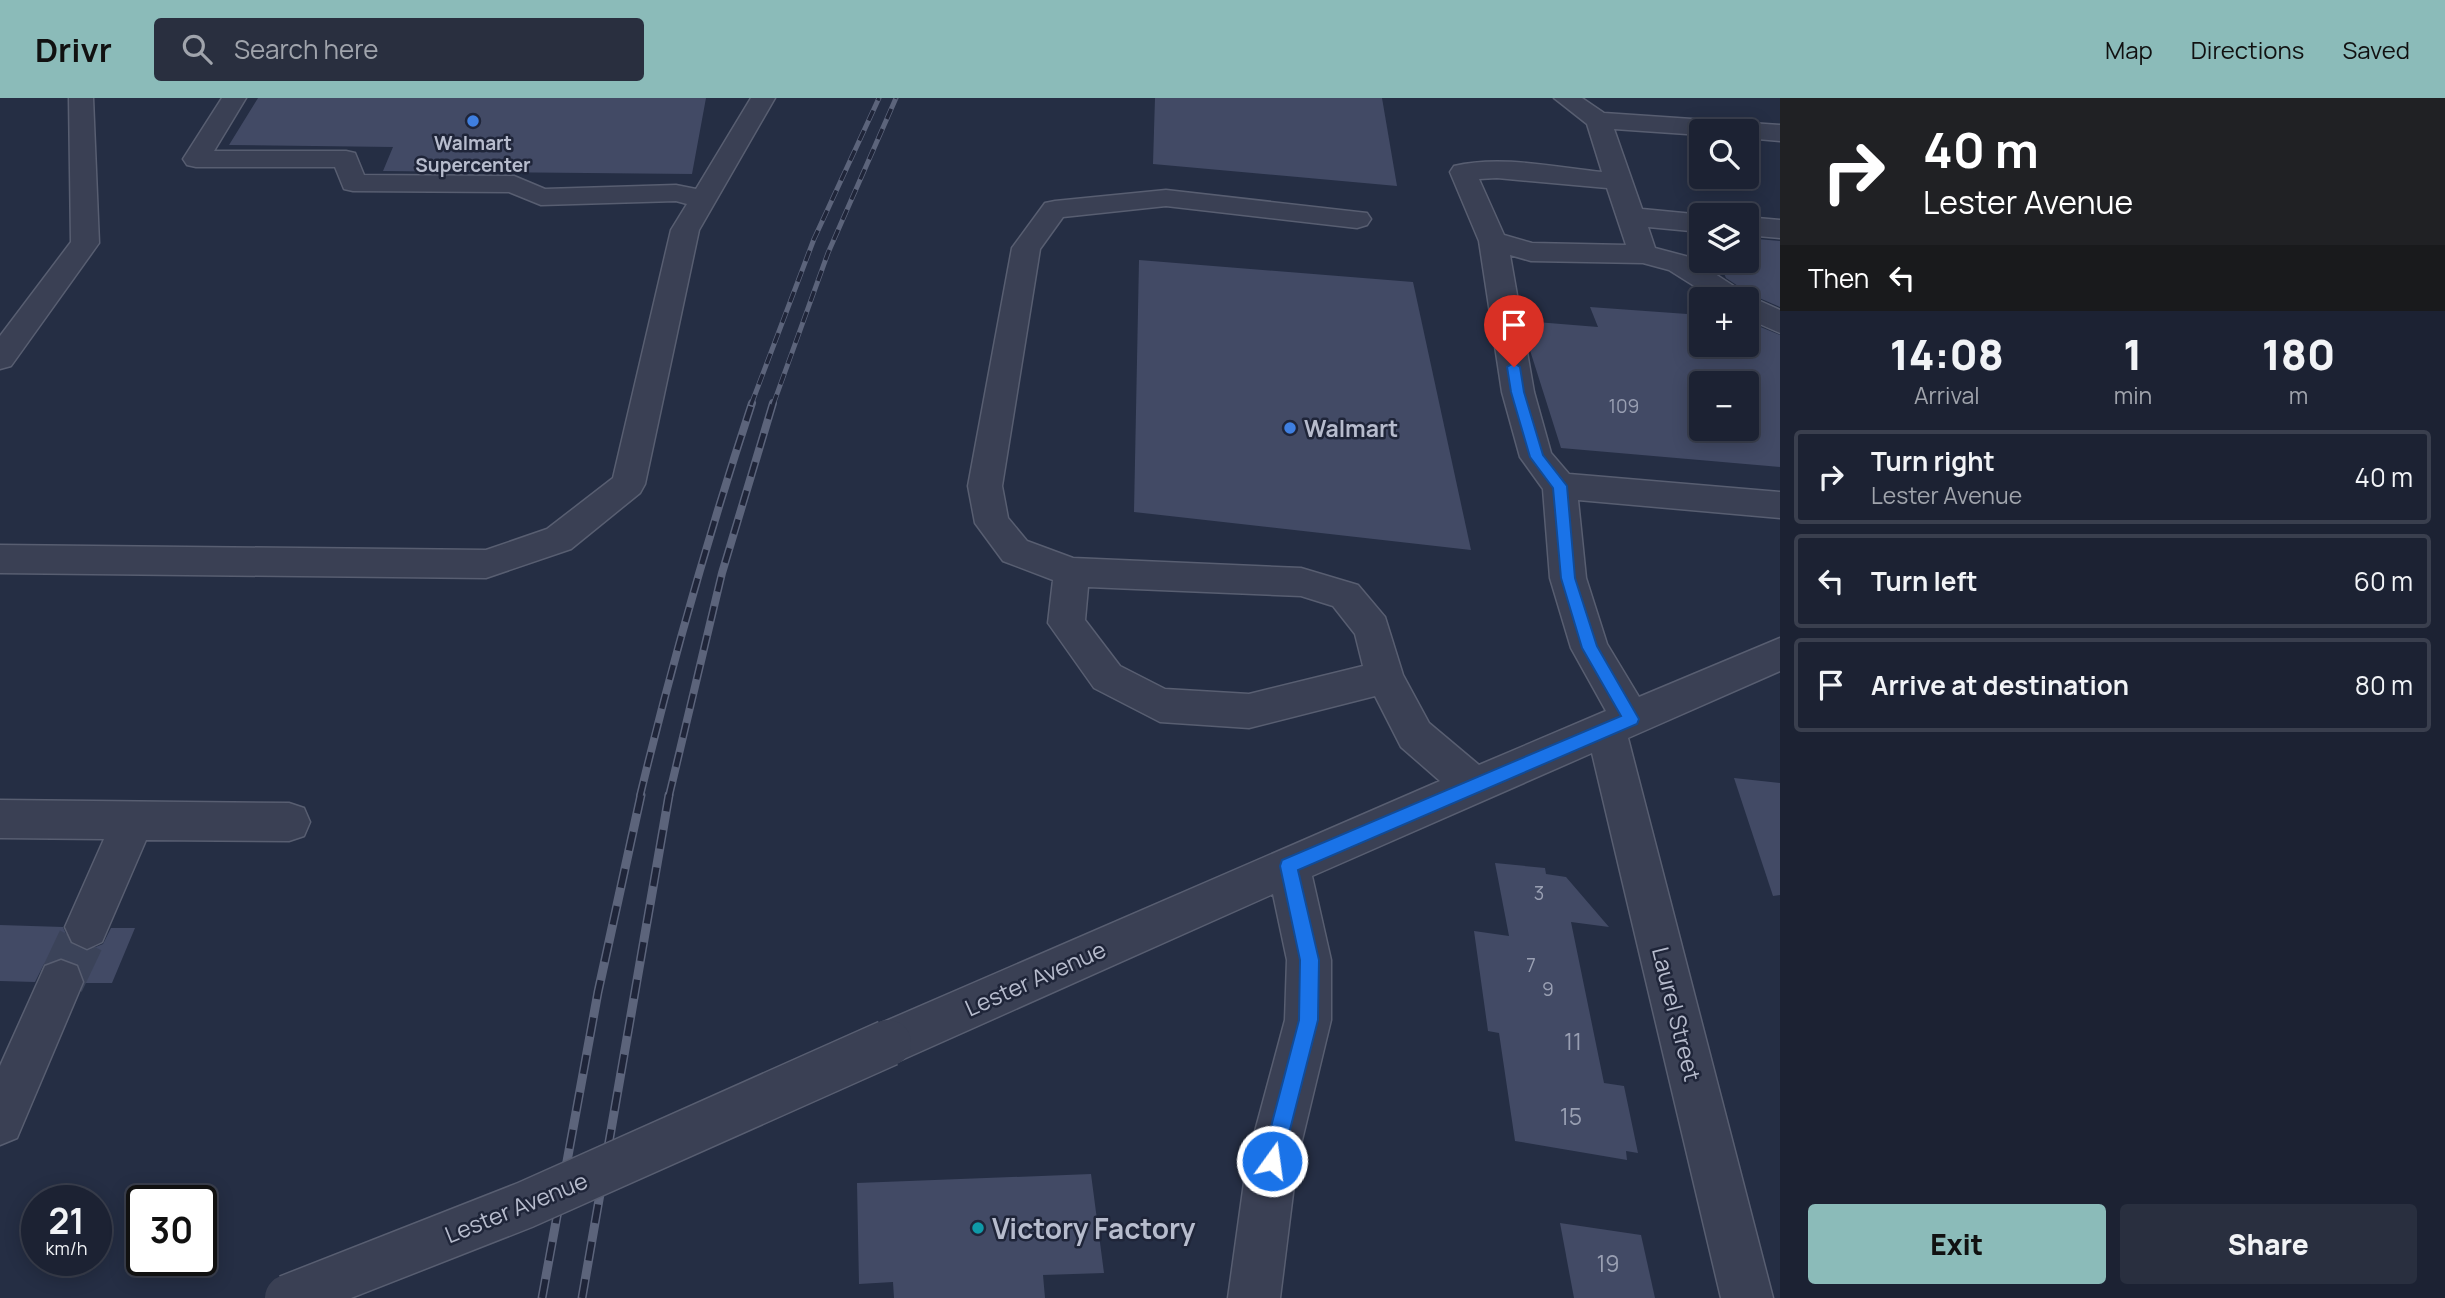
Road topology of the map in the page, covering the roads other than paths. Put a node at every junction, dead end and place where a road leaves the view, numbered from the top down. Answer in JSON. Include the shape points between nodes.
{"nodes":[{"id":1,"x":81,"y":98,"type":"edge"},
{"id":2,"x":234,"y":98,"type":"edge"},
{"id":3,"x":763,"y":98,"type":"edge"},
{"id":4,"x":1566,"y":98,"type":"edge"},
{"id":5,"x":1598,"y":120,"type":"junction"},
{"id":6,"x":1780,"y":133,"type":"edge"},
{"id":7,"x":1618,"y":181,"type":"junction"},
{"id":8,"x":704,"y":199,"type":"junction"},
{"id":9,"x":1630,"y":217,"type":"junction"},
{"id":10,"x":1357,"y":219,"type":"dead end"},
{"id":11,"x":1689,"y":222,"type":"edge"},
{"id":12,"x":1759,"y":227,"type":"edge"},
{"id":13,"x":1780,"y":229,"type":"edge"},
{"id":14,"x":1493,"y":241,"type":"junction"},
{"id":15,"x":1643,"y":254,"type":"junction"},
{"id":16,"x":1717,"y":287,"type":"edge"},
{"id":17,"x":1759,"y":312,"type":"edge"},
{"id":18,"x":1780,"y":323,"type":"edge"},
{"id":19,"x":0,"y":358,"type":"edge"},
{"id":20,"x":1560,"y":486,"type":"junction"},
{"id":21,"x":1780,"y":505,"type":"edge"},
{"id":22,"x":0,"y":559,"type":"edge"},
{"id":23,"x":1072,"y":572,"type":"junction"},
{"id":24,"x":1780,"y":654,"type":"edge"},
{"id":25,"x":1385,"y":677,"type":"junction"},
{"id":26,"x":1619,"y":724,"type":"junction"},
{"id":27,"x":1474,"y":786,"type":"junction"},
{"id":28,"x":0,"y":819,"type":"edge"},
{"id":29,"x":134,"y":820,"type":"junction"},
{"id":30,"x":289,"y":822,"type":"dead end"},
{"id":31,"x":1288,"y":866,"type":"junction"},
{"id":32,"x":87,"y":927,"type":"tunnel mouth"},
{"id":33,"x":61,"y":982,"type":"tunnel mouth"},
{"id":34,"x":0,"y":1121,"type":"edge"},
{"id":35,"x":288,"y":1298,"type":"edge"},
{"id":36,"x":1254,"y":1298,"type":"edge"},
{"id":37,"x":1747,"y":1298,"type":"edge"}],
"edges":[{"from":1,"to":19,"type":"street","via":[[85,243]]},
{"from":2,"to":8,"type":"street","via":[[196,159],[346,159],[353,183],[514,184],[541,197],[676,193]]},
{"from":3,"to":8,"type":"street"},
{"from":4,"to":5,"type":"street"},
{"from":5,"to":6,"type":"street"},
{"from":5,"to":7,"type":"street"},
{"from":7,"to":9,"type":"street"},
{"from":7,"to":14,"type":"street","via":[[1497,170],[1462,172]]},
{"from":8,"to":22,"type":"street","via":[[685,230],[628,484],[559,539],[486,564]]},
{"from":9,"to":11,"type":"street"},
{"from":9,"to":15,"type":"street"},
{"from":10,"to":23,"type":"street","via":[[1166,198],[1055,209],[1026,248],[985,486],[992,523],[1015,551]]},
{"from":12,"to":13,"type":"street"},
{"from":14,"to":15,"type":"street","via":[[1531,252]]},
{"from":14,"to":20,"type":"street","via":[[1518,392],[1536,457]]},
{"from":15,"to":16,"type":"street","via":[[1679,263]]},
{"from":17,"to":18,"type":"street"},
{"from":20,"to":21,"type":"street"},
{"from":20,"to":26,"type":"street","name":"Laurel Street","via":[[1568,578]]},
{"from":23,"to":25,"type":"street","via":[[1301,582],[1345,595],[1372,628]]},
{"from":23,"to":25,"type":"street","via":[[1066,623],[1107,677],[1160,705],[1249,711]]},
{"from":24,"to":26,"type":"street","name":"Lester Avenue"},
{"from":25,"to":27,"type":"street","via":[[1415,735]]},
{"from":26,"to":27,"type":"street","name":"Lester Avenue"},
{"from":26,"to":37,"type":"street","name":"Laurel Street"},
{"from":27,"to":31,"type":"street","name":"Lester Avenue"},
{"from":28,"to":29,"type":"street"},
{"from":29,"to":30,"type":"street"},
{"from":29,"to":32,"type":"street"},
{"from":31,"to":35,"type":"street","name":"Lester Avenue","bridge":true,"via":[[526,1205]]},
{"from":31,"to":36,"type":"street","via":[[1309,960],[1308,1020],[1272,1161]]},
{"from":33,"to":34,"type":"street"}]}
